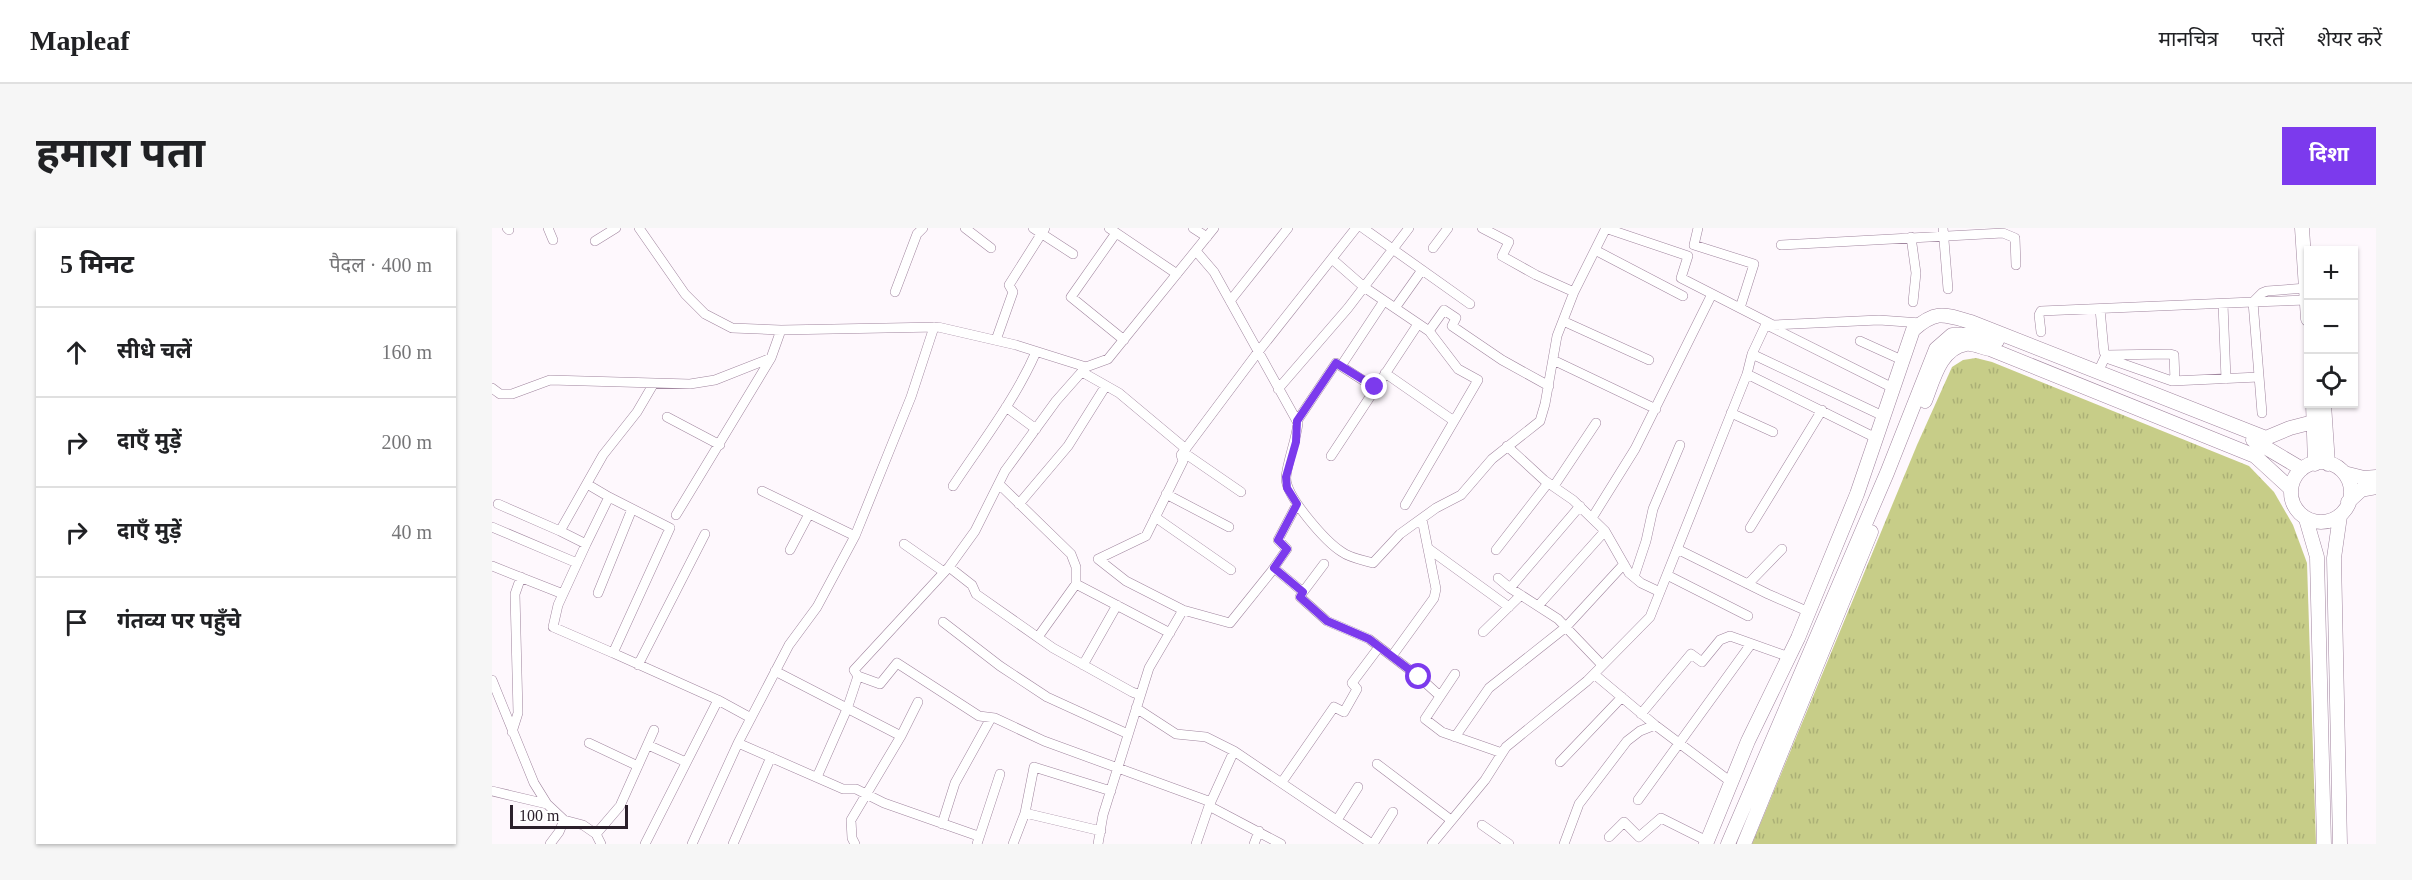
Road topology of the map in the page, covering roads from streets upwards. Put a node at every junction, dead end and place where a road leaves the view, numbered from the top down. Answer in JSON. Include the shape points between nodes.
{"nodes":[{"id":1,"x":548,"y":228,"type":"edge"},
{"id":2,"x":616,"y":228,"type":"edge"},
{"id":3,"x":639,"y":228,"type":"edge"},
{"id":4,"x":922,"y":228,"type":"edge"},
{"id":5,"x":965,"y":228,"type":"edge"},
{"id":6,"x":1193,"y":228,"type":"edge"},
{"id":7,"x":1215,"y":228,"type":"edge"},
{"id":8,"x":1288,"y":228,"type":"edge"},
{"id":9,"x":1356,"y":228,"type":"edge"},
{"id":10,"x":1363,"y":228,"type":"edge"},
{"id":11,"x":1409,"y":228,"type":"edge"},
{"id":12,"x":1482,"y":228,"type":"edge"},
{"id":13,"x":1605,"y":228,"type":"edge"},
{"id":14,"x":1698,"y":228,"type":"edge"},
{"id":15,"x":2302,"y":228,"type":"edge"},
{"id":16,"x":2311,"y":228,"type":"edge"},
{"id":17,"x":1040,"y":230,"type":"edge"},
{"id":18,"x":1113,"y":230,"type":"edge"},
{"id":19,"x":1443,"y":230,"type":"edge"},
{"id":20,"x":1944,"y":232,"type":"edge"},
{"id":21,"x":1207,"y":237,"type":"junction"},
{"id":22,"x":1911,"y":237,"type":"junction"},
{"id":23,"x":553,"y":240,"type":"dead end"},
{"id":24,"x":595,"y":241,"type":"dead end"},
{"id":25,"x":1781,"y":245,"type":"dead end"},
{"id":26,"x":2313,"y":246,"type":"edge"},
{"id":27,"x":992,"y":248,"type":"dead end"},
{"id":28,"x":1433,"y":248,"type":"dead end"},
{"id":29,"x":1393,"y":249,"type":"junction"},
{"id":30,"x":1595,"y":250,"type":"junction"},
{"id":31,"x":1196,"y":251,"type":"junction"},
{"id":32,"x":1073,"y":254,"type":"dead end"},
{"id":33,"x":2304,"y":254,"type":"edge"},
{"id":34,"x":1332,"y":259,"type":"junction"},
{"id":35,"x":2016,"y":265,"type":"dead end"},
{"id":36,"x":1422,"y":270,"type":"junction"},
{"id":37,"x":1177,"y":274,"type":"junction"},
{"id":38,"x":1364,"y":287,"type":"junction"},
{"id":39,"x":1948,"y":288,"type":"dead end"},
{"id":40,"x":895,"y":292,"type":"dead end"},
{"id":41,"x":1574,"y":292,"type":"junction"},
{"id":42,"x":1456,"y":293,"type":"junction"},
{"id":43,"x":1712,"y":294,"type":"junction"},
{"id":44,"x":2304,"y":294,"type":"edge"},
{"id":45,"x":1683,"y":296,"type":"dead end"},
{"id":46,"x":1230,"y":301,"type":"junction"},
{"id":47,"x":1384,"y":301,"type":"junction"},
{"id":48,"x":1913,"y":302,"type":"dead end"},
{"id":49,"x":2253,"y":302,"type":"junction"},
{"id":50,"x":2223,"y":304,"type":"junction"},
{"id":51,"x":1395,"y":308,"type":"junction"},
{"id":52,"x":1740,"y":308,"type":"junction"},
{"id":53,"x":2100,"y":309,"type":"junction"},
{"id":54,"x":1444,"y":310,"type":"junction"},
{"id":55,"x":1456,"y":318,"type":"junction"},
{"id":56,"x":1563,"y":321,"type":"junction"},
{"id":57,"x":1769,"y":322,"type":"junction"},
{"id":58,"x":1921,"y":323,"type":"junction"},
{"id":59,"x":1418,"y":324,"type":"junction"},
{"id":60,"x":934,"y":327,"type":"junction"},
{"id":61,"x":781,"y":330,"type":"junction"},
{"id":62,"x":1429,"y":332,"type":"junction"},
{"id":63,"x":2041,"y":332,"type":"dead end"},
{"id":64,"x":996,"y":340,"type":"junction"},
{"id":65,"x":1124,"y":340,"type":"junction"},
{"id":66,"x":1860,"y":341,"type":"dead end"},
{"id":67,"x":1036,"y":352,"type":"junction"},
{"id":68,"x":1258,"y":352,"type":"junction"},
{"id":69,"x":1752,"y":354,"type":"junction"},
{"id":70,"x":2106,"y":355,"type":"junction"},
{"id":71,"x":771,"y":358,"type":"junction"},
{"id":72,"x":1553,"y":360,"type":"junction"},
{"id":73,"x":1649,"y":360,"type":"dead end"},
{"id":74,"x":1902,"y":360,"type":"junction"},
{"id":75,"x":1341,"y":366,"type":"junction"},
{"id":76,"x":1084,"y":370,"type":"junction"},
{"id":77,"x":2098,"y":372,"type":"junction"},
{"id":78,"x":1385,"y":373,"type":"junction"},
{"id":79,"x":1747,"y":374,"type":"junction"},
{"id":80,"x":2259,"y":377,"type":"junction"},
{"id":81,"x":2226,"y":378,"type":"junction"},
{"id":82,"x":2175,"y":381,"type":"junction"},
{"id":83,"x":654,"y":383,"type":"junction"},
{"id":84,"x":1548,"y":386,"type":"junction"},
{"id":85,"x":1105,"y":387,"type":"junction"},
{"id":86,"x":1375,"y":387,"type":"junction"},
{"id":87,"x":492,"y":388,"type":"edge"},
{"id":88,"x":1893,"y":388,"type":"junction"},
{"id":89,"x":1278,"y":389,"type":"junction"},
{"id":90,"x":1006,"y":407,"type":"junction"},
{"id":91,"x":2315,"y":408,"type":"edge"},
{"id":92,"x":2323,"y":408,"type":"edge"},
{"id":93,"x":1656,"y":409,"type":"junction"},
{"id":94,"x":1822,"y":410,"type":"junction"},
{"id":95,"x":1731,"y":413,"type":"junction"},
{"id":96,"x":2262,"y":413,"type":"dead end"},
{"id":97,"x":1883,"y":416,"type":"junction"},
{"id":98,"x":667,"y":417,"type":"dead end"},
{"id":99,"x":1297,"y":421,"type":"junction"},
{"id":100,"x":1454,"y":421,"type":"junction"},
{"id":101,"x":2320,"y":421,"type":"junction"},
{"id":102,"x":1596,"y":423,"type":"dead end"},
{"id":103,"x":1036,"y":429,"type":"junction"},
{"id":104,"x":1773,"y":432,"type":"dead end"},
{"id":105,"x":1876,"y":438,"type":"junction"},
{"id":106,"x":720,"y":445,"type":"junction"},
{"id":107,"x":1680,"y":445,"type":"dead end"},
{"id":108,"x":1507,"y":446,"type":"junction"},
{"id":109,"x":1185,"y":451,"type":"junction"},
{"id":110,"x":1331,"y":456,"type":"dead end"},
{"id":111,"x":2315,"y":466,"type":"junction"},
{"id":112,"x":2344,"y":473,"type":"junction"},
{"id":113,"x":2376,"y":477,"type":"edge"},
{"id":114,"x":587,"y":484,"type":"junction"},
{"id":115,"x":999,"y":484,"type":"junction"},
{"id":116,"x":1551,"y":484,"type":"junction"},
{"id":117,"x":953,"y":486,"type":"dead end"},
{"id":118,"x":2376,"y":488,"type":"edge"},
{"id":119,"x":2291,"y":489,"type":"junction"},
{"id":120,"x":762,"y":491,"type":"dead end"},
{"id":121,"x":1241,"y":492,"type":"dead end"},
{"id":122,"x":1166,"y":494,"type":"junction"},
{"id":123,"x":609,"y":497,"type":"junction"},
{"id":124,"x":2348,"y":502,"type":"junction"},
{"id":125,"x":498,"y":504,"type":"dead end"},
{"id":126,"x":1019,"y":504,"type":"junction"},
{"id":127,"x":1297,"y":504,"type":"junction"},
{"id":128,"x":1405,"y":505,"type":"dead end"},
{"id":129,"x":1580,"y":506,"type":"junction"},
{"id":130,"x":632,"y":509,"type":"junction"},
{"id":131,"x":809,"y":514,"type":"junction"},
{"id":132,"x":676,"y":515,"type":"dead end"},
{"id":133,"x":2340,"y":516,"type":"junction"},
{"id":134,"x":1155,"y":517,"type":"junction"},
{"id":135,"x":1592,"y":518,"type":"junction"},
{"id":136,"x":1422,"y":519,"type":"junction"},
{"id":137,"x":2306,"y":519,"type":"junction"},
{"id":138,"x":492,"y":527,"type":"edge"},
{"id":139,"x":1229,"y":527,"type":"dead end"},
{"id":140,"x":1750,"y":528,"type":"dead end"},
{"id":141,"x":560,"y":531,"type":"junction"},
{"id":142,"x":1605,"y":531,"type":"junction"},
{"id":143,"x":705,"y":534,"type":"dead end"},
{"id":144,"x":855,"y":536,"type":"junction"},
{"id":145,"x":586,"y":544,"type":"junction"},
{"id":146,"x":904,"y":544,"type":"dead end"},
{"id":147,"x":1429,"y":549,"type":"junction"},
{"id":148,"x":1677,"y":549,"type":"junction"},
{"id":149,"x":1782,"y":549,"type":"dead end"},
{"id":150,"x":790,"y":550,"type":"dead end"},
{"id":151,"x":1496,"y":550,"type":"dead end"},
{"id":152,"x":577,"y":563,"type":"junction"},
{"id":153,"x":1324,"y":564,"type":"dead end"},
{"id":154,"x":1624,"y":564,"type":"junction"},
{"id":155,"x":492,"y":566,"type":"edge"},
{"id":156,"x":1274,"y":568,"type":"junction"},
{"id":157,"x":946,"y":569,"type":"junction"},
{"id":158,"x":1231,"y":570,"type":"dead end"},
{"id":159,"x":1667,"y":575,"type":"junction"},
{"id":160,"x":521,"y":577,"type":"junction"},
{"id":161,"x":1634,"y":577,"type":"junction"},
{"id":162,"x":1498,"y":578,"type":"dead end"},
{"id":163,"x":1076,"y":584,"type":"junction"},
{"id":164,"x":1748,"y":584,"type":"junction"},
{"id":165,"x":1510,"y":588,"type":"junction"},
{"id":166,"x":1303,"y":592,"type":"junction"},
{"id":167,"x":1660,"y":592,"type":"junction"},
{"id":168,"x":598,"y":593,"type":"dead end"},
{"id":169,"x":563,"y":594,"type":"junction"},
{"id":170,"x":1521,"y":595,"type":"junction"},
{"id":171,"x":1117,"y":605,"type":"junction"},
{"id":172,"x":1538,"y":606,"type":"junction"},
{"id":173,"x":1811,"y":606,"type":"junction"},
{"id":174,"x":1509,"y":607,"type":"junction"},
{"id":175,"x":1829,"y":607,"type":"junction"},
{"id":176,"x":1183,"y":610,"type":"junction"},
{"id":177,"x":1748,"y":616,"type":"dead end"},
{"id":178,"x":944,"y":622,"type":"dead end"},
{"id":179,"x":1566,"y":627,"type":"junction"},
{"id":180,"x":1483,"y":632,"type":"dead end"},
{"id":181,"x":1170,"y":633,"type":"junction"},
{"id":182,"x":1038,"y":637,"type":"junction"},
{"id":183,"x":1751,"y":644,"type":"junction"},
{"id":184,"x":1379,"y":647,"type":"junction"},
{"id":185,"x":613,"y":653,"type":"junction"},
{"id":186,"x":1392,"y":656,"type":"junction"},
{"id":187,"x":1789,"y":657,"type":"junction"},
{"id":188,"x":638,"y":665,"type":"junction"},
{"id":189,"x":1083,"y":665,"type":"junction"},
{"id":190,"x":1602,"y":665,"type":"junction"},
{"id":191,"x":775,"y":671,"type":"junction"},
{"id":192,"x":1594,"y":674,"type":"junction"},
{"id":193,"x":1455,"y":675,"type":"dead end"},
{"id":194,"x":858,"y":676,"type":"junction"},
{"id":195,"x":492,"y":680,"type":"edge"},
{"id":196,"x":1140,"y":695,"type":"junction"},
{"id":197,"x":1440,"y":696,"type":"junction"},
{"id":198,"x":1622,"y":698,"type":"junction"},
{"id":199,"x":718,"y":700,"type":"junction"},
{"id":200,"x":918,"y":702,"type":"dead end"},
{"id":201,"x":1136,"y":708,"type":"junction"},
{"id":202,"x":847,"y":709,"type":"junction"},
{"id":203,"x":1641,"y":714,"type":"junction"},
{"id":204,"x":751,"y":718,"type":"junction"},
{"id":205,"x":991,"y":718,"type":"junction"},
{"id":206,"x":1655,"y":725,"type":"junction"},
{"id":207,"x":654,"y":730,"type":"dead end"},
{"id":208,"x":512,"y":732,"type":"junction"},
{"id":209,"x":1128,"y":734,"type":"junction"},
{"id":210,"x":902,"y":736,"type":"junction"},
{"id":211,"x":1455,"y":736,"type":"junction"},
{"id":212,"x":589,"y":743,"type":"dead end"},
{"id":213,"x":738,"y":743,"type":"junction"},
{"id":214,"x":1681,"y":744,"type":"junction"},
{"id":215,"x":648,"y":745,"type":"junction"},
{"id":216,"x":1234,"y":751,"type":"junction"},
{"id":217,"x":1502,"y":753,"type":"junction"},
{"id":218,"x":771,"y":757,"type":"junction"},
{"id":219,"x":686,"y":762,"type":"junction"},
{"id":220,"x":1560,"y":762,"type":"dead end"},
{"id":221,"x":1377,"y":765,"type":"dead end"},
{"id":222,"x":638,"y":766,"type":"junction"},
{"id":223,"x":1118,"y":769,"type":"junction"},
{"id":224,"x":1000,"y":774,"type":"dead end"},
{"id":225,"x":817,"y":777,"type":"junction"},
{"id":226,"x":1282,"y":782,"type":"junction"},
{"id":227,"x":1731,"y":782,"type":"junction"},
{"id":228,"x":1358,"y":787,"type":"dead end"},
{"id":229,"x":492,"y":791,"type":"edge"},
{"id":230,"x":1111,"y":791,"type":"junction"},
{"id":231,"x":868,"y":795,"type":"junction"},
{"id":232,"x":1638,"y":800,"type":"dead end"},
{"id":233,"x":547,"y":804,"type":"junction"},
{"id":234,"x":1210,"y":804,"type":"junction"},
{"id":235,"x":1393,"y":812,"type":"dead end"},
{"id":236,"x":1024,"y":813,"type":"junction"},
{"id":237,"x":564,"y":820,"type":"junction"},
{"id":238,"x":1337,"y":820,"type":"junction"},
{"id":239,"x":1451,"y":820,"type":"junction"},
{"id":240,"x":942,"y":824,"type":"junction"},
{"id":241,"x":1482,"y":825,"type":"dead end"},
{"id":242,"x":1101,"y":831,"type":"junction"},
{"id":243,"x":1259,"y":831,"type":"junction"},
{"id":244,"x":596,"y":834,"type":"junction"},
{"id":245,"x":1609,"y":837,"type":"dead end"},
{"id":246,"x":977,"y":840,"type":"edge"},
{"id":247,"x":1434,"y":841,"type":"edge"},
{"id":248,"x":1637,"y":841,"type":"edge"},
{"id":249,"x":1706,"y":843,"type":"edge"},
{"id":250,"x":550,"y":844,"type":"edge"},
{"id":251,"x":601,"y":844,"type":"edge"},
{"id":252,"x":645,"y":844,"type":"edge"},
{"id":253,"x":692,"y":844,"type":"edge"},
{"id":254,"x":733,"y":844,"type":"edge"},
{"id":255,"x":855,"y":844,"type":"edge"},
{"id":256,"x":1013,"y":844,"type":"edge"},
{"id":257,"x":1098,"y":844,"type":"edge"},
{"id":258,"x":1196,"y":844,"type":"edge"},
{"id":259,"x":1254,"y":844,"type":"edge"},
{"id":260,"x":1281,"y":844,"type":"edge"},
{"id":261,"x":1373,"y":844,"type":"edge"},
{"id":262,"x":1445,"y":844,"type":"edge"},
{"id":263,"x":1509,"y":844,"type":"edge"},
{"id":264,"x":1564,"y":844,"type":"edge"},
{"id":265,"x":1728,"y":844,"type":"edge"},
{"id":266,"x":1744,"y":844,"type":"edge"},
{"id":267,"x":2324,"y":844,"type":"edge"},
{"id":268,"x":2340,"y":844,"type":"edge"}],
"edges":[{"from":1,"to":23,"type":"street"},
{"from":2,"to":24,"type":"street"},
{"from":3,"to":61,"type":"street","via":[[685,294],[705,314],[732,328]]},
{"from":4,"to":40,"type":"street"},
{"from":5,"to":27,"type":"street"},
{"from":6,"to":21,"type":"street"},
{"from":7,"to":21,"type":"street"},
{"from":8,"to":46,"type":"street"},
{"from":9,"to":34,"type":"street"},
{"from":10,"to":29,"type":"street"},
{"from":11,"to":29,"type":"street"},
{"from":12,"to":41,"type":"street","via":[[1509,242],[1502,256]]},
{"from":13,"to":30,"type":"street"},
{"from":13,"to":43,"type":"street","via":[[1688,256],[1681,278]]},
{"from":14,"to":52,"type":"street","via":[[1694,245],[1754,264]]},
{"from":15,"to":33,"type":"street"},
{"from":16,"to":26,"type":"street"},
{"from":17,"to":32,"type":"street"},
{"from":17,"to":64,"type":"street","via":[[1009,285],[1013,291]]},
{"from":18,"to":37,"type":"street"},
{"from":18,"to":65,"type":"street","via":[[1071,297]]},
{"from":19,"to":28,"type":"street"},
{"from":20,"to":22,"type":"street"},
{"from":20,"to":35,"type":"street","via":[[2003,233],[2015,238]]},
{"from":20,"to":39,"type":"street"},
{"from":21,"to":31,"type":"street"},
{"from":22,"to":25,"type":"street"},
{"from":22,"to":48,"type":"street","via":[[1916,273]]},
{"from":29,"to":36,"type":"street"},
{"from":29,"to":38,"type":"street"},
{"from":30,"to":41,"type":"street"},
{"from":30,"to":45,"type":"street"},
{"from":31,"to":37,"type":"street"},
{"from":31,"to":46,"type":"street","via":[[1214,272]]},
{"from":34,"to":38,"type":"street"},
{"from":34,"to":68,"type":"street"},
{"from":36,"to":42,"type":"street"},
{"from":36,"to":51,"type":"street"},
{"from":37,"to":65,"type":"street"},
{"from":38,"to":47,"type":"street"},
{"from":38,"to":89,"type":"street"},
{"from":41,"to":56,"type":"street"},
{"from":42,"to":54,"type":"street"},
{"from":42,"to":55,"type":"street","via":[[1470,303]]},
{"from":43,"to":52,"type":"street"},
{"from":43,"to":93,"type":"street"},
{"from":44,"to":49,"type":"street"},
{"from":46,"to":68,"type":"street"},
{"from":47,"to":51,"type":"street"},
{"from":47,"to":75,"type":"street"},
{"from":49,"to":50,"type":"street"},
{"from":49,"to":80,"type":"street"},
{"from":50,"to":53,"type":"street"},
{"from":50,"to":81,"type":"street"},
{"from":51,"to":59,"type":"street"},
{"from":52,"to":57,"type":"street"},
{"from":53,"to":63,"type":"street","via":[[2041,311]]},
{"from":53,"to":70,"type":"street"},
{"from":54,"to":55,"type":"street"},
{"from":54,"to":62,"type":"street"},
{"from":55,"to":84,"type":"street","via":[[1452,326]]},
{"from":56,"to":72,"type":"street"},
{"from":56,"to":73,"type":"street"},
{"from":57,"to":58,"type":"street"},
{"from":57,"to":69,"type":"street"},
{"from":57,"to":88,"type":"street","via":[[1771,327]]},
{"from":58,"to":74,"type":"street","via":[[1913,330]]},
{"from":58,"to":77,"type":"street","via":[[1945,315],[1971,322]]},
{"from":59,"to":62,"type":"street"},
{"from":59,"to":78,"type":"street"},
{"from":60,"to":61,"type":"street"},
{"from":60,"to":64,"type":"street"},
{"from":60,"to":144,"type":"street","via":[[911,397]]},
{"from":61,"to":71,"type":"street"},
{"from":62,"to":100,"type":"street","via":[[1458,369],[1478,380]]},
{"from":64,"to":67,"type":"street"},
{"from":65,"to":76,"type":"street","via":[[1108,359]]},
{"from":66,"to":74,"type":"street"},
{"from":67,"to":76,"type":"street"},
{"from":67,"to":90,"type":"street"},
{"from":68,"to":89,"type":"street"},
{"from":68,"to":109,"type":"street"},
{"from":69,"to":79,"type":"street"},
{"from":69,"to":97,"type":"street"},
{"from":70,"to":77,"type":"street"},
{"from":70,"to":82,"type":"street","via":[[2145,373]]},
{"from":70,"to":82,"type":"street","via":[[2174,355]]},
{"from":71,"to":83,"type":"street","via":[[715,380]]},
{"from":71,"to":106,"type":"street"},
{"from":72,"to":84,"type":"street"},
{"from":72,"to":93,"type":"street"},
{"from":74,"to":88,"type":"street"},
{"from":75,"to":86,"type":"street"},
{"from":75,"to":99,"type":"street","via":[[1336,363]]},
{"from":76,"to":85,"type":"street"},
{"from":76,"to":103,"type":"street"},
{"from":77,"to":101,"type":"street","via":[[2266,438]]},
{"from":78,"to":86,"type":"street"},
{"from":78,"to":100,"type":"street"},
{"from":79,"to":94,"type":"street"},
{"from":79,"to":95,"type":"street"},
{"from":80,"to":81,"type":"street"},
{"from":80,"to":96,"type":"street"},
{"from":81,"to":82,"type":"street"},
{"from":83,"to":87,"type":"street","via":[[550,380],[512,394],[500,394]]},
{"from":83,"to":114,"type":"street","via":[[637,412],[603,454]]},
{"from":84,"to":108,"type":"street","via":[[1540,421]]},
{"from":85,"to":109,"type":"street","via":[[1119,393]]},
{"from":85,"to":126,"type":"street","via":[[1068,446]]},
{"from":86,"to":110,"type":"street"},
{"from":88,"to":97,"type":"street"},
{"from":89,"to":99,"type":"street"},
{"from":90,"to":103,"type":"street"},
{"from":90,"to":117,"type":"street"},
{"from":91,"to":101,"type":"street"},
{"from":92,"to":101,"type":"street"},
{"from":93,"to":135,"type":"street"},
{"from":94,"to":105,"type":"street"},
{"from":94,"to":140,"type":"street"},
{"from":95,"to":104,"type":"street"},
{"from":95,"to":148,"type":"street"},
{"from":97,"to":105,"type":"street"},
{"from":98,"to":106,"type":"street"},
{"from":99,"to":127,"type":"street","via":[[1296,442],[1286,477],[1287,488]]},
{"from":100,"to":128,"type":"street"},
{"from":101,"to":111,"type":"street"},
{"from":102,"to":116,"type":"street"},
{"from":103,"to":115,"type":"street"},
{"from":105,"to":173,"type":"street"},
{"from":106,"to":132,"type":"street"},
{"from":107,"to":161,"type":"street","via":[[1653,509]]},
{"from":108,"to":116,"type":"street"},
{"from":108,"to":136,"type":"street","via":[[1461,495]]},
{"from":109,"to":121,"type":"street"},
{"from":109,"to":122,"type":"street"},
{"from":111,"to":112,"type":"street"},
{"from":111,"to":119,"type":"street","via":[[2295,477]]},
{"from":111,"to":175,"type":"street","via":[[2021,350],[1975,335],[1952,335],[1936,349]]},
{"from":112,"to":113,"type":"street"},
{"from":112,"to":124,"type":"street","via":[[2351,496]]},
{"from":114,"to":123,"type":"street"},
{"from":114,"to":141,"type":"street"},
{"from":115,"to":126,"type":"street"},
{"from":115,"to":157,"type":"street","via":[[975,531]]},
{"from":116,"to":129,"type":"street"},
{"from":116,"to":151,"type":"street"},
{"from":118,"to":124,"type":"street","via":[[2361,490]]},
{"from":119,"to":137,"type":"street","via":[[2297,511]]},
{"from":119,"to":266,"type":"street","via":[[2255,456],[1990,349],[1967,344],[1952,350],[1942,359]]},
{"from":120,"to":131,"type":"street"},
{"from":122,"to":134,"type":"street"},
{"from":122,"to":139,"type":"street"},
{"from":123,"to":130,"type":"street"},
{"from":123,"to":145,"type":"street"},
{"from":124,"to":133,"type":"street"},
{"from":125,"to":141,"type":"street"},
{"from":126,"to":163,"type":"street","via":[[1071,554]]},
{"from":127,"to":136,"type":"street","via":[[1328,542],[1344,554],[1373,563],[1400,534]]},
{"from":127,"to":156,"type":"street","via":[[1278,540],[1287,549]]},
{"from":129,"to":135,"type":"street"},
{"from":129,"to":165,"type":"street"},
{"from":130,"to":168,"type":"street"},
{"from":130,"to":185,"type":"street","via":[[670,528]]},
{"from":131,"to":144,"type":"street"},
{"from":131,"to":150,"type":"street"},
{"from":133,"to":137,"type":"street","via":[[2327,522]]},
{"from":133,"to":268,"type":"street","via":[[2334,558]]},
{"from":134,"to":158,"type":"street"},
{"from":134,"to":176,"type":"street","via":[[1146,536],[1098,559],[1126,581]]},
{"from":135,"to":142,"type":"street"},
{"from":136,"to":147,"type":"street"},
{"from":137,"to":267,"type":"street","via":[[2317,557]]},
{"from":138,"to":152,"type":"street"},
{"from":141,"to":145,"type":"street"},
{"from":142,"to":154,"type":"street"},
{"from":142,"to":172,"type":"street"},
{"from":143,"to":188,"type":"street"},
{"from":144,"to":191,"type":"street","via":[[817,607]]},
{"from":145,"to":152,"type":"street"},
{"from":146,"to":157,"type":"street"},
{"from":147,"to":174,"type":"street"},
{"from":147,"to":186,"type":"street","via":[[1434,598]]},
{"from":148,"to":159,"type":"street"},
{"from":148,"to":164,"type":"street"},
{"from":149,"to":164,"type":"street"},
{"from":152,"to":169,"type":"street"},
{"from":153,"to":166,"type":"street"},
{"from":154,"to":161,"type":"street"},
{"from":154,"to":179,"type":"street"},
{"from":155,"to":160,"type":"street"},
{"from":156,"to":166,"type":"street"},
{"from":156,"to":176,"type":"street","via":[[1230,622]]},
{"from":157,"to":182,"type":"street"},
{"from":157,"to":194,"type":"street","via":[[854,670]]},
{"from":159,"to":167,"type":"street"},
{"from":159,"to":177,"type":"street"},
{"from":160,"to":169,"type":"street"},
{"from":160,"to":208,"type":"street","via":[[515,594],[518,713]]},
{"from":161,"to":167,"type":"street"},
{"from":162,"to":165,"type":"street"},
{"from":163,"to":171,"type":"street"},
{"from":163,"to":182,"type":"street"},
{"from":164,"to":173,"type":"street"},
{"from":165,"to":170,"type":"street"},
{"from":166,"to":184,"type":"street","via":[[1300,597],[1327,621]]},
{"from":167,"to":190,"type":"street","via":[[1650,617]]},
{"from":169,"to":185,"type":"street","via":[[553,627]]},
{"from":170,"to":172,"type":"street"},
{"from":170,"to":174,"type":"street"},
{"from":171,"to":181,"type":"street"},
{"from":171,"to":189,"type":"street"},
{"from":172,"to":179,"type":"street"},
{"from":173,"to":175,"type":"street"},
{"from":173,"to":187,"type":"street"},
{"from":174,"to":180,"type":"street"},
{"from":175,"to":265,"type":"street"},
{"from":176,"to":181,"type":"street"},
{"from":178,"to":209,"type":"street","via":[[1047,697]]},
{"from":179,"to":190,"type":"street"},
{"from":179,"to":211,"type":"street","via":[[1489,688]]},
{"from":181,"to":196,"type":"street","via":[[1149,668]]},
{"from":182,"to":189,"type":"street"},
{"from":183,"to":187,"type":"street"},
{"from":183,"to":203,"type":"street","via":[[1730,636],[1720,640],[1702,662],[1691,654]]},
{"from":183,"to":214,"type":"street"},
{"from":184,"to":186,"type":"street"},
{"from":184,"to":226,"type":"street","via":[[1352,683],[1357,689],[1344,712],[1334,707]]},
{"from":185,"to":188,"type":"street"},
{"from":186,"to":197,"type":"street"},
{"from":187,"to":227,"type":"street"},
{"from":188,"to":199,"type":"street"},
{"from":189,"to":196,"type":"street"},
{"from":190,"to":192,"type":"street"},
{"from":191,"to":202,"type":"street"},
{"from":191,"to":204,"type":"street"},
{"from":192,"to":198,"type":"street"},
{"from":192,"to":217,"type":"street"},
{"from":193,"to":197,"type":"street"},
{"from":194,"to":202,"type":"street"},
{"from":194,"to":205,"type":"street","via":[[880,684],[897,663],[979,716]]},
{"from":195,"to":208,"type":"street"},
{"from":196,"to":201,"type":"street"},
{"from":197,"to":211,"type":"street","via":[[1425,719]]},
{"from":198,"to":203,"type":"street"},
{"from":198,"to":220,"type":"street"},
{"from":199,"to":204,"type":"street"},
{"from":199,"to":219,"type":"street"},
{"from":200,"to":210,"type":"street"},
{"from":201,"to":209,"type":"street"},
{"from":201,"to":216,"type":"street","via":[[1176,734],[1206,737]]},
{"from":202,"to":210,"type":"street"},
{"from":202,"to":225,"type":"street"},
{"from":203,"to":206,"type":"street"},
{"from":204,"to":213,"type":"street"},
{"from":205,"to":223,"type":"street"},
{"from":205,"to":240,"type":"street","via":[[955,783]]},
{"from":206,"to":214,"type":"street"},
{"from":206,"to":264,"type":"street","via":[[1627,741],[1579,804]]},
{"from":207,"to":215,"type":"street"},
{"from":208,"to":233,"type":"street"},
{"from":209,"to":223,"type":"street"},
{"from":210,"to":231,"type":"street"},
{"from":211,"to":217,"type":"street"},
{"from":212,"to":222,"type":"street"},
{"from":213,"to":218,"type":"street"},
{"from":213,"to":253,"type":"street"},
{"from":214,"to":227,"type":"street"},
{"from":214,"to":232,"type":"street"},
{"from":215,"to":219,"type":"street"},
{"from":215,"to":222,"type":"street"},
{"from":216,"to":226,"type":"street"},
{"from":216,"to":234,"type":"street"},
{"from":217,"to":239,"type":"street"},
{"from":218,"to":225,"type":"street"},
{"from":218,"to":254,"type":"street"},
{"from":219,"to":252,"type":"street"},
{"from":221,"to":239,"type":"street"},
{"from":222,"to":244,"type":"street","via":[[620,806]]},
{"from":223,"to":230,"type":"street"},
{"from":223,"to":234,"type":"street"},
{"from":224,"to":246,"type":"street"},
{"from":225,"to":231,"type":"street"},
{"from":226,"to":238,"type":"street"},
{"from":227,"to":249,"type":"street"},
{"from":228,"to":238,"type":"street"},
{"from":229,"to":233,"type":"street"},
{"from":230,"to":236,"type":"street","via":[[1034,767]]},
{"from":230,"to":242,"type":"street"},
{"from":231,"to":240,"type":"street"},
{"from":231,"to":255,"type":"street","via":[[851,820]]},
{"from":233,"to":237,"type":"street"},
{"from":234,"to":243,"type":"street"},
{"from":234,"to":258,"type":"street"},
{"from":235,"to":261,"type":"street"},
{"from":236,"to":242,"type":"street"},
{"from":236,"to":256,"type":"street"},
{"from":237,"to":244,"type":"street","via":[[583,825]]},
{"from":237,"to":250,"type":"street"},
{"from":238,"to":261,"type":"street"},
{"from":239,"to":247,"type":"street"},
{"from":240,"to":246,"type":"street"},
{"from":241,"to":263,"type":"street"},
{"from":242,"to":257,"type":"street"},
{"from":243,"to":259,"type":"street"},
{"from":243,"to":260,"type":"street"},
{"from":244,"to":251,"type":"street"},
{"from":245,"to":248,"type":"street","via":[[1624,822]]},
{"from":247,"to":262,"type":"street"},
{"from":248,"to":249,"type":"street","via":[[1661,818]]}]}
